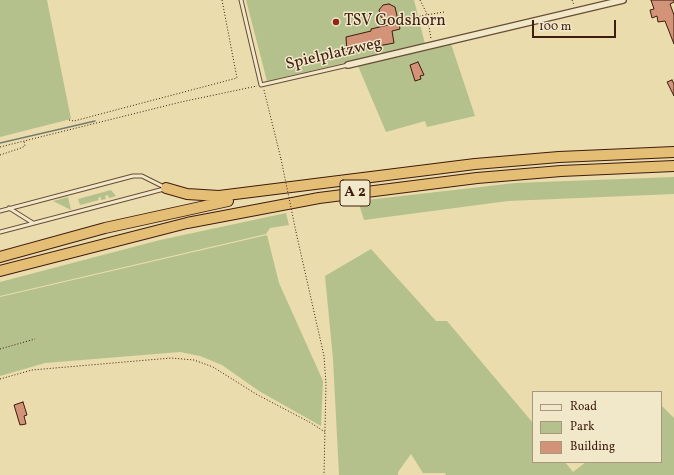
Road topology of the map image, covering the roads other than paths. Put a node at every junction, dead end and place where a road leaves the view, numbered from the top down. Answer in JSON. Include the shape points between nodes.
{"nodes":[{"id":1,"x":241,"y":0,"type":"edge"},
{"id":2,"x":623,"y":0,"type":"edge"},
{"id":3,"x":348,"y":65,"type":"joint"},
{"id":4,"x":674,"y":152,"type":"edge"},
{"id":5,"x":674,"y":166,"type":"edge"},
{"id":6,"x":166,"y":188,"type":"junction"},
{"id":7,"x":291,"y":188,"type":"junction"},
{"id":8,"x":9,"y":208,"type":"junction"},
{"id":9,"x":0,"y":211,"type":"edge"},
{"id":10,"x":32,"y":223,"type":"junction"},
{"id":11,"x":0,"y":232,"type":"edge"},
{"id":12,"x":0,"y":257,"type":"edge"},
{"id":13,"x":0,"y":271,"type":"edge"}],
"edges":[{"from":1,"to":3,"type":"lane","name":"Spielplatzweg","via":[[261,85]]},
{"from":2,"to":3,"type":"street","name":"Spielplatzweg"},
{"from":4,"to":7,"type":"highway","number":"A 2","via":[[475,164]]},
{"from":5,"to":13,"type":"highway","number":"A 2","via":[[477,178],[319,198],[187,223]]},
{"from":6,"to":7,"type":"highway","via":[[187,194],[219,196]]},
{"from":6,"to":8,"type":"lane","via":[[142,176],[133,176]]},
{"from":6,"to":10,"type":"lane"},
{"from":7,"to":12,"type":"highway","number":"A 2","via":[[169,213]]},
{"from":8,"to":9,"type":"lane"},
{"from":8,"to":10,"type":"lane"},
{"from":10,"to":11,"type":"lane"}]}
